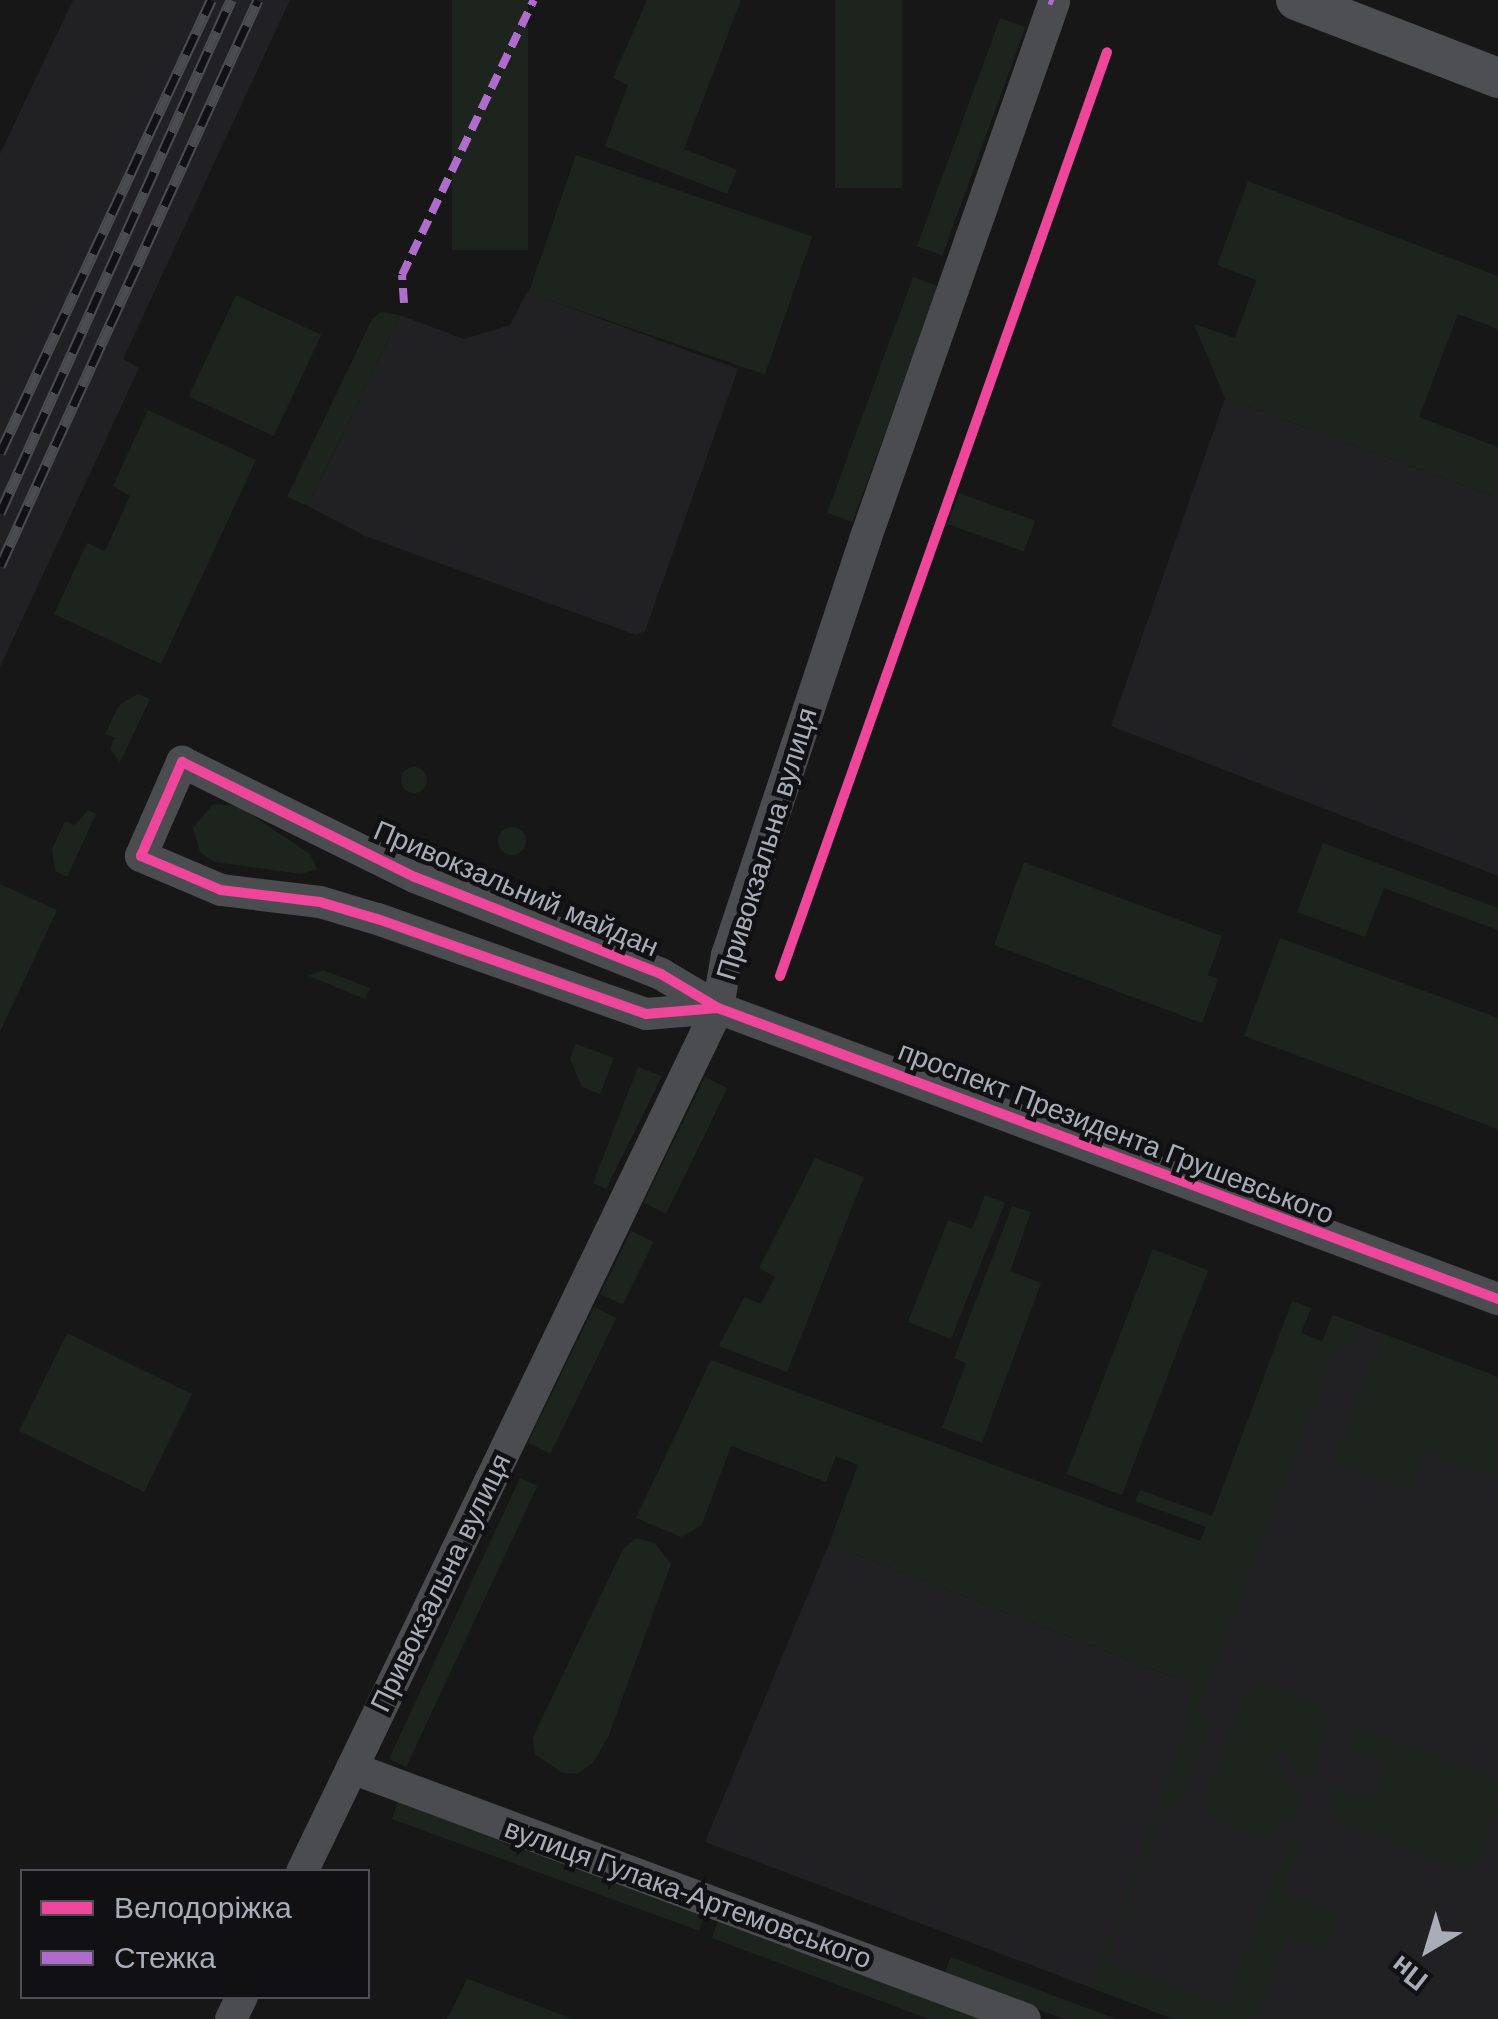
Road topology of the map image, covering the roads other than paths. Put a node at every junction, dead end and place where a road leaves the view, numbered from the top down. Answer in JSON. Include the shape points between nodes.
{"nodes":[{"id":1,"x":1296,"y":0,"type":"edge"},
{"id":2,"x":1054,"y":2,"type":"edge"},
{"id":3,"x":1498,"y":78,"type":"edge"},
{"id":4,"x":718,"y":1008,"type":"junction"},
{"id":5,"x":1498,"y":1299,"type":"edge"},
{"id":6,"x":352,"y":1768,"type":"junction"},
{"id":7,"x":303,"y":1869,"type":"edge"},
{"id":8,"x":1025,"y":2019,"type":"edge"}],
"edges":[{"from":1,"to":3,"type":"main road"},
{"from":2,"to":4,"type":"street","name":"Привокзальна вулиця","via":[[865,540],[727,955]]},
{"from":4,"to":4,"type":"street","name":"Привокзальний майдан","via":[[661,974],[415,877],[182,762],[141,856],[221,890],[358,913],[646,1014]]},
{"from":4,"to":5,"type":"street","name":"проспект Президента Грушевського"},
{"from":4,"to":6,"type":"street","name":"Привокзальна вулиця"},
{"from":6,"to":7,"type":"street","name":"Привокзальна вулиця"},
{"from":6,"to":8,"type":"street","name":"вулиця Гулака-Артемовського"}]}
